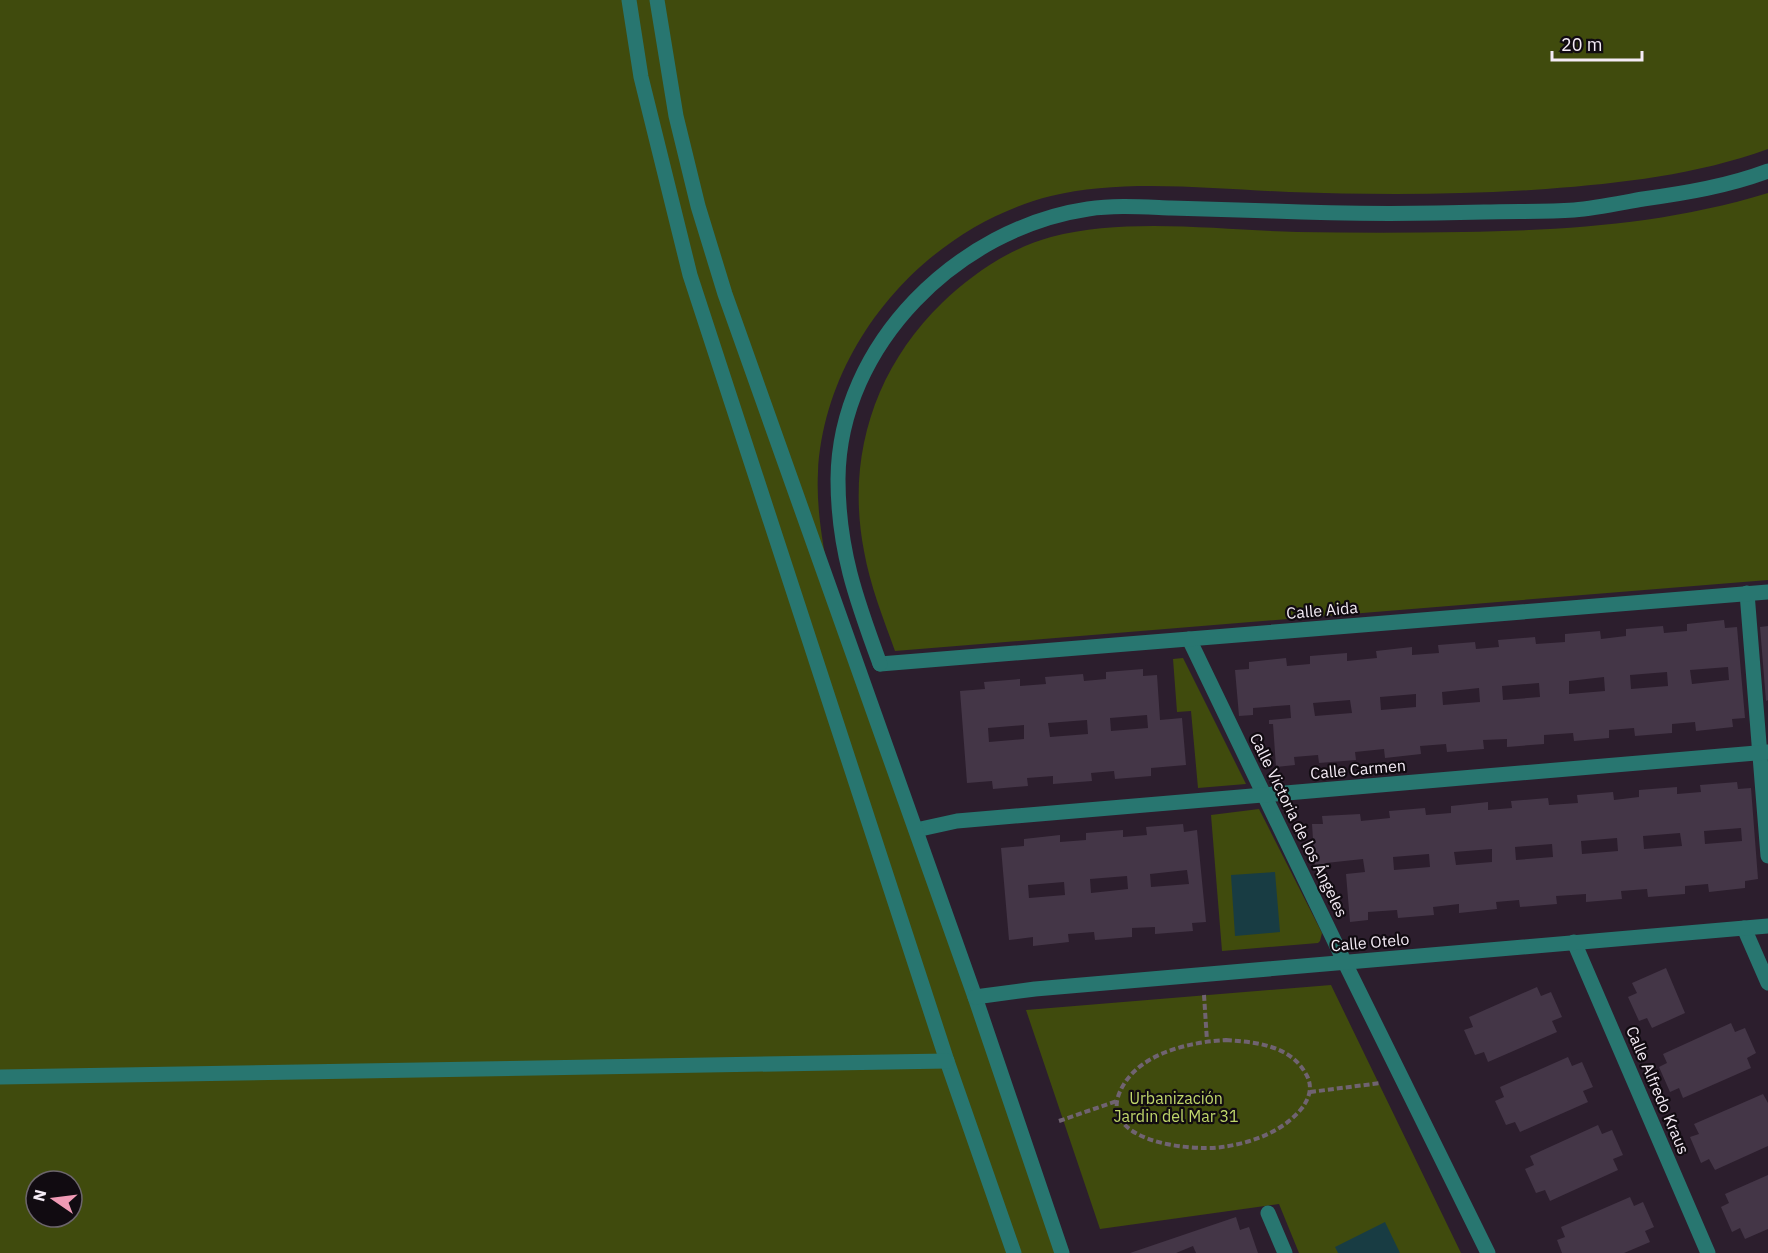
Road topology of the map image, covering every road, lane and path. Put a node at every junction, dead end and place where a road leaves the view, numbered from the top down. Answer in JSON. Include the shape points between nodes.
{"nodes":[{"id":1,"x":629,"y":0,"type":"edge"},
{"id":2,"x":657,"y":0,"type":"edge"},
{"id":3,"x":1768,"y":171,"type":"edge"},
{"id":4,"x":1768,"y":592,"type":"edge"},
{"id":5,"x":1747,"y":593,"type":"junction"},
{"id":6,"x":1189,"y":639,"type":"junction"},
{"id":7,"x":1764,"y":752,"type":"edge"},
{"id":8,"x":1263,"y":795,"type":"junction"},
{"id":9,"x":916,"y":830,"type":"junction"},
{"id":10,"x":1768,"y":856,"type":"edge"},
{"id":11,"x":1768,"y":927,"type":"edge"},
{"id":12,"x":1744,"y":928,"type":"junction"},
{"id":13,"x":1574,"y":942,"type":"junction"},
{"id":14,"x":1345,"y":963,"type":"junction"},
{"id":15,"x":1768,"y":984,"type":"edge"},
{"id":16,"x":1203,"y":992,"type":"dead end"},
{"id":17,"x":975,"y":997,"type":"junction"},
{"id":18,"x":1207,"y":1041,"type":"junction"},
{"id":19,"x":947,"y":1061,"type":"junction"},
{"id":20,"x":0,"y":1077,"type":"edge"},
{"id":21,"x":1382,"y":1083,"type":"dead end"},
{"id":22,"x":1310,"y":1092,"type":"junction"},
{"id":23,"x":1117,"y":1101,"type":"junction"},
{"id":24,"x":1059,"y":1121,"type":"dead end"},
{"id":25,"x":1268,"y":1213,"type":"dead end"},
{"id":26,"x":1014,"y":1253,"type":"edge"},
{"id":27,"x":1062,"y":1253,"type":"edge"},
{"id":28,"x":1285,"y":1253,"type":"edge"},
{"id":29,"x":1488,"y":1253,"type":"edge"},
{"id":30,"x":1708,"y":1253,"type":"edge"}],
"edges":[{"from":1,"to":19,"type":"street","via":[[641,78],[690,275]]},
{"from":2,"to":9,"type":"street","via":[[676,116],[725,294]]},
{"from":3,"to":6,"type":"street","name":"Calle Aida","via":[[1704,190],[1574,210],[1338,214],[1090,209],[1033,222],[999,237],[942,275],[889,332],[864,374],[843,438],[838,474],[843,548],[880,664]]},
{"from":4,"to":5,"type":"street","name":"Calle Aida"},
{"from":5,"to":6,"type":"street","name":"Calle Aida"},
{"from":5,"to":7,"type":"street"},
{"from":6,"to":8,"type":"street","name":"Calle Victoria de los Ángeles"},
{"from":7,"to":8,"type":"street","name":"Calle Carmen"},
{"from":7,"to":10,"type":"street"},
{"from":8,"to":9,"type":"street","name":"Calle Carmen","via":[[957,821]]},
{"from":8,"to":14,"type":"street","name":"Calle Victoria de los Ángeles"},
{"from":9,"to":17,"type":"street"},
{"from":11,"to":12,"type":"street","name":"Calle Otelo"},
{"from":12,"to":13,"type":"street","name":"Calle Otelo"},
{"from":12,"to":15,"type":"street"},
{"from":13,"to":14,"type":"street","name":"Calle Otelo"},
{"from":13,"to":30,"type":"street","name":"Calle Alfredo Kraus"},
{"from":14,"to":17,"type":"street","name":"Calle Otelo","via":[[1018,990]]},
{"from":14,"to":29,"type":"street","name":"Calle Victoria de los Ángeles"},
{"from":16,"to":18,"type":"path"},
{"from":17,"to":27,"type":"street"},
{"from":18,"to":22,"type":"path","via":[[1245,1041],[1281,1050],[1303,1069]]},
{"from":18,"to":23,"type":"path","via":[[1172,1050],[1142,1066],[1129,1076]]},
{"from":19,"to":20,"type":"street"},
{"from":19,"to":26,"type":"street"},
{"from":21,"to":22,"type":"path"},
{"from":22,"to":23,"type":"path","via":[[1298,1113],[1272,1132],[1240,1144],[1202,1149],[1167,1146],[1139,1135],[1119,1115]]},
{"from":23,"to":24,"type":"path"},
{"from":25,"to":28,"type":"street"}]}
